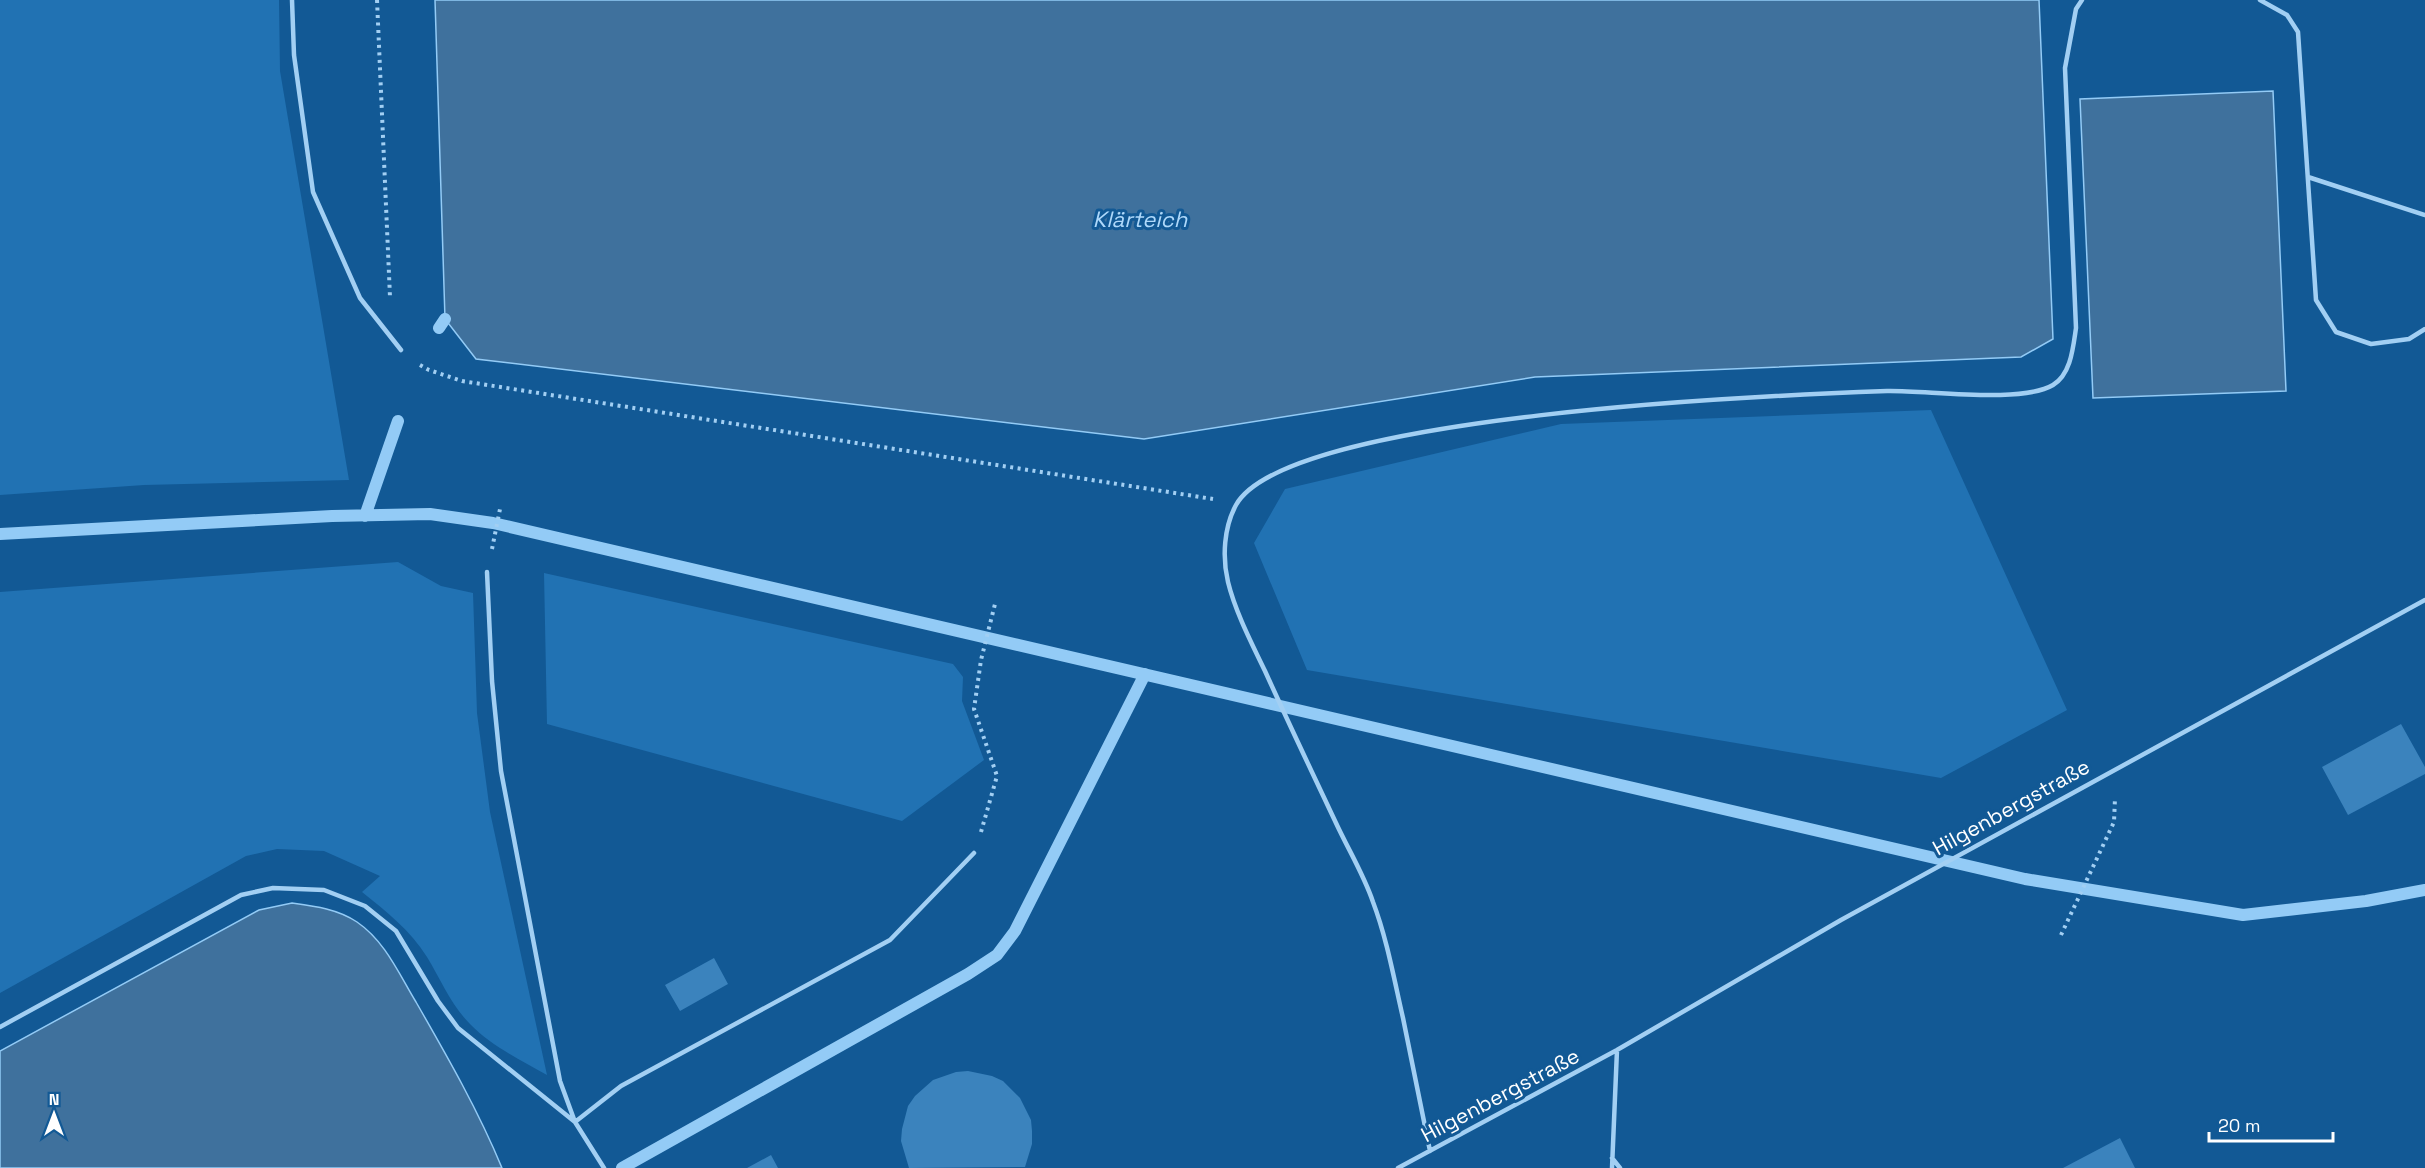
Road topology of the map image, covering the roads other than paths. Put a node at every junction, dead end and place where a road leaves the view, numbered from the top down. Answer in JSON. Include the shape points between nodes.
{"nodes":[{"id":1,"x":292,"y":0,"type":"edge"},
{"id":2,"x":2082,"y":0,"type":"edge"},
{"id":3,"x":2260,"y":0,"type":"edge"},
{"id":4,"x":2308,"y":177,"type":"junction"},
{"id":5,"x":2425,"y":215,"type":"edge"},
{"id":6,"x":2425,"y":329,"type":"edge"},
{"id":7,"x":401,"y":350,"type":"road end"},
{"id":8,"x":487,"y":572,"type":"dead end"},
{"id":9,"x":2425,"y":600,"type":"edge"},
{"id":10,"x":975,"y":854,"type":"road end"},
{"id":11,"x":0,"y":1027,"type":"edge"},
{"id":12,"x":1617,"y":1050,"type":"junction"},
{"id":13,"x":575,"y":1122,"type":"junction"},
{"id":14,"x":1430,"y":1151,"type":"junction"},
{"id":15,"x":1612,"y":1158,"type":"junction"},
{"id":16,"x":604,"y":1168,"type":"edge"},
{"id":17,"x":1398,"y":1168,"type":"edge"},
{"id":18,"x":1612,"y":1168,"type":"edge"},
{"id":19,"x":1620,"y":1168,"type":"edge"}],
"edges":[{"from":1,"to":7,"type":"lane","via":[[294,55],[313,192],[360,298]]},
{"from":2,"to":14,"type":"lane","via":[[2076,9],[2065,68],[2076,328],[2072,358],[2057,383],[2038,392],[2005,394],[1890,391],[1610,407],[1459,426],[1322,455],[1282,469],[1237,503],[1226,532],[1228,583],[1252,644],[1373,901],[1392,968]]},
{"from":3,"to":4,"type":"lane","via":[[2287,15],[2298,32]]},
{"from":4,"to":5,"type":"lane"},
{"from":4,"to":6,"type":"lane","via":[[2316,300],[2336,332],[2371,344],[2409,339]]},
{"from":8,"to":13,"type":"lane","via":[[501,771],[560,1081]]},
{"from":9,"to":12,"type":"lane","name":"Hilgenbergstraße","via":[[1841,920]]},
{"from":10,"to":13,"type":"lane","via":[[890,940],[621,1086]]},
{"from":11,"to":13,"type":"lane","via":[[241,895],[273,888],[324,890],[365,906],[396,931],[458,1028]]},
{"from":12,"to":14,"type":"lane","name":"Hilgenbergstraße"},
{"from":12,"to":15,"type":"lane"},
{"from":13,"to":16,"type":"lane"},
{"from":14,"to":17,"type":"lane","name":"Hilgenbergstraße"},
{"from":15,"to":18,"type":"lane"},
{"from":15,"to":19,"type":"lane"}]}
